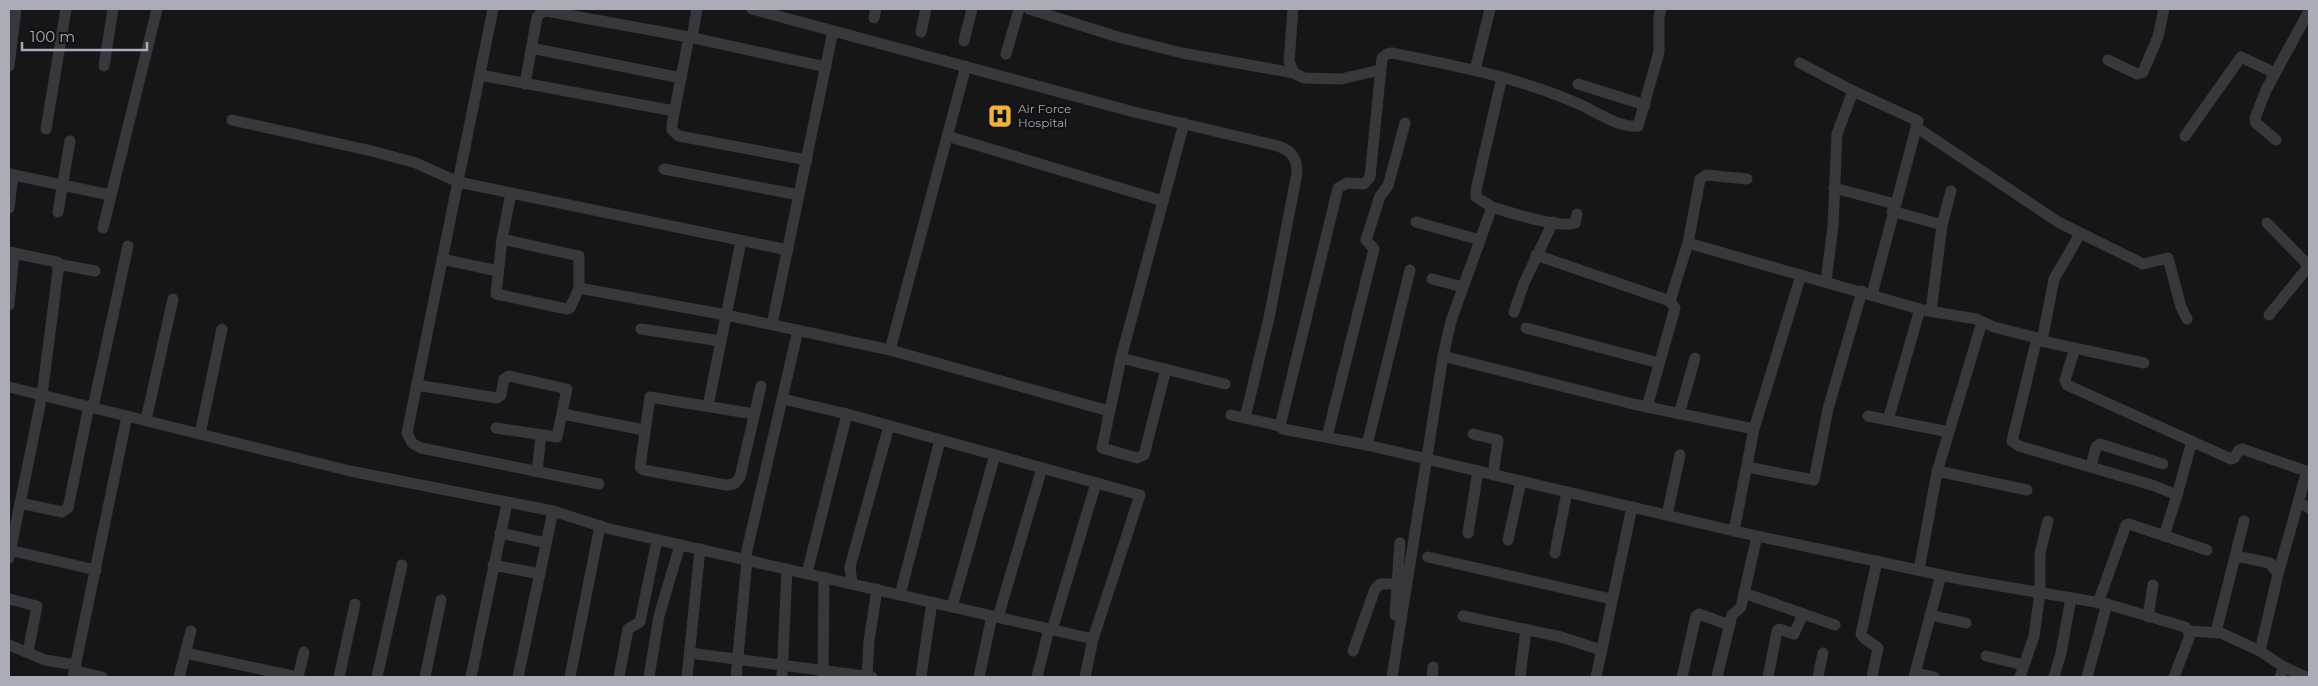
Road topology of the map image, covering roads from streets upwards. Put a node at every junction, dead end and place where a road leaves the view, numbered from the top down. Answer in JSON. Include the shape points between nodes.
{"nodes":[{"id":1,"x":16,"y":9,"type":"edge"},
{"id":2,"x":66,"y":9,"type":"edge"},
{"id":3,"x":113,"y":9,"type":"edge"},
{"id":4,"x":157,"y":9,"type":"edge"},
{"id":5,"x":493,"y":9,"type":"edge"},
{"id":6,"x":697,"y":9,"type":"edge"},
{"id":7,"x":752,"y":9,"type":"edge"},
{"id":8,"x":926,"y":9,"type":"edge"},
{"id":9,"x":972,"y":9,"type":"edge"},
{"id":10,"x":1019,"y":9,"type":"edge"},
{"id":11,"x":1030,"y":9,"type":"edge"},
{"id":12,"x":1293,"y":9,"type":"edge"},
{"id":13,"x":1490,"y":9,"type":"edge"},
{"id":14,"x":1661,"y":9,"type":"edge"},
{"id":15,"x":2164,"y":9,"type":"edge"},
{"id":16,"x":2309,"y":11,"type":"edge"},
{"id":17,"x":1063,"y":14,"type":"edge"},
{"id":18,"x":834,"y":31,"type":"junction"},
{"id":19,"x":922,"y":32,"type":"dead end"},
{"id":20,"x":691,"y":38,"type":"junction"},
{"id":21,"x":964,"y":41,"type":"dead end"},
{"id":22,"x":532,"y":48,"type":"junction"},
{"id":23,"x":1006,"y":54,"type":"dead end"},
{"id":24,"x":2108,"y":60,"type":"dead end"},
{"id":25,"x":1800,"y":63,"type":"dead end"},
{"id":26,"x":9,"y":66,"type":"edge"},
{"id":27,"x":104,"y":66,"type":"dead end"},
{"id":28,"x":966,"y":66,"type":"junction"},
{"id":29,"x":826,"y":67,"type":"junction"},
{"id":30,"x":1380,"y":70,"type":"junction"},
{"id":31,"x":1475,"y":70,"type":"junction"},
{"id":32,"x":1294,"y":73,"type":"junction"},
{"id":33,"x":2275,"y":73,"type":"junction"},
{"id":34,"x":480,"y":75,"type":"junction"},
{"id":35,"x":1502,"y":77,"type":"junction"},
{"id":36,"x":681,"y":78,"type":"junction"},
{"id":37,"x":525,"y":84,"type":"junction"},
{"id":38,"x":1578,"y":84,"type":"dead end"},
{"id":39,"x":1853,"y":91,"type":"junction"},
{"id":40,"x":1645,"y":105,"type":"junction"},
{"id":41,"x":674,"y":112,"type":"junction"},
{"id":42,"x":232,"y":120,"type":"dead end"},
{"id":43,"x":1184,"y":123,"type":"junction"},
{"id":44,"x":1405,"y":123,"type":"dead end"},
{"id":45,"x":1916,"y":127,"type":"junction"},
{"id":46,"x":46,"y":129,"type":"dead end"},
{"id":47,"x":947,"y":136,"type":"junction"},
{"id":48,"x":2185,"y":136,"type":"dead end"},
{"id":49,"x":2276,"y":140,"type":"dead end"},
{"id":50,"x":70,"y":141,"type":"dead end"},
{"id":51,"x":807,"y":160,"type":"junction"},
{"id":52,"x":664,"y":169,"type":"dead end"},
{"id":53,"x":11,"y":175,"type":"edge"},
{"id":54,"x":1747,"y":180,"type":"dead end"},
{"id":55,"x":458,"y":182,"type":"junction"},
{"id":56,"x":62,"y":186,"type":"junction"},
{"id":57,"x":1834,"y":188,"type":"junction"},
{"id":58,"x":1951,"y":191,"type":"dead end"},
{"id":59,"x":511,"y":193,"type":"junction"},
{"id":60,"x":110,"y":195,"type":"junction"},
{"id":61,"x":799,"y":195,"type":"junction"},
{"id":62,"x":1163,"y":201,"type":"junction"},
{"id":63,"x":1492,"y":207,"type":"junction"},
{"id":64,"x":9,"y":208,"type":"edge"},
{"id":65,"x":1893,"y":208,"type":"junction"},
{"id":66,"x":58,"y":212,"type":"dead end"},
{"id":67,"x":1577,"y":214,"type":"dead end"},
{"id":68,"x":1416,"y":222,"type":"dead end"},
{"id":69,"x":1553,"y":222,"type":"junction"},
{"id":70,"x":2266,"y":223,"type":"dead end"},
{"id":71,"x":1942,"y":225,"type":"junction"},
{"id":72,"x":103,"y":228,"type":"dead end"},
{"id":73,"x":2080,"y":234,"type":"junction"},
{"id":74,"x":502,"y":238,"type":"junction"},
{"id":75,"x":741,"y":240,"type":"junction"},
{"id":76,"x":1480,"y":240,"type":"junction"},
{"id":77,"x":1688,"y":243,"type":"junction"},
{"id":78,"x":128,"y":246,"type":"dead end"},
{"id":79,"x":788,"y":250,"type":"junction"},
{"id":80,"x":12,"y":253,"type":"edge"},
{"id":81,"x":1536,"y":255,"type":"junction"},
{"id":82,"x":442,"y":259,"type":"junction"},
{"id":83,"x":57,"y":264,"type":"junction"},
{"id":84,"x":2309,"y":266,"type":"edge"},
{"id":85,"x":1410,"y":270,"type":"dead end"},
{"id":86,"x":95,"y":271,"type":"dead end"},
{"id":87,"x":498,"y":271,"type":"junction"},
{"id":88,"x":1801,"y":275,"type":"junction"},
{"id":89,"x":1432,"y":279,"type":"dead end"},
{"id":90,"x":1826,"y":282,"type":"junction"},
{"id":91,"x":1463,"y":287,"type":"junction"},
{"id":92,"x":579,"y":288,"type":"junction"},
{"id":93,"x":1867,"y":293,"type":"junction"},
{"id":94,"x":172,"y":299,"type":"dead end"},
{"id":95,"x":1670,"y":301,"type":"junction"},
{"id":96,"x":9,"y":305,"type":"edge"},
{"id":97,"x":1926,"y":310,"type":"junction"},
{"id":98,"x":1514,"y":312,"type":"dead end"},
{"id":99,"x":726,"y":315,"type":"junction"},
{"id":100,"x":2269,"y":315,"type":"dead end"},
{"id":101,"x":2187,"y":319,"type":"dead end"},
{"id":102,"x":1982,"y":322,"type":"junction"},
{"id":103,"x":772,"y":324,"type":"junction"},
{"id":104,"x":1526,"y":328,"type":"dead end"},
{"id":105,"x":222,"y":329,"type":"dead end"},
{"id":106,"x":641,"y":329,"type":"dead end"},
{"id":107,"x":798,"y":330,"type":"junction"},
{"id":108,"x":2039,"y":340,"type":"junction"},
{"id":109,"x":721,"y":341,"type":"junction"},
{"id":110,"x":2074,"y":348,"type":"junction"},
{"id":111,"x":890,"y":350,"type":"junction"},
{"id":112,"x":1443,"y":356,"type":"junction"},
{"id":113,"x":1121,"y":358,"type":"junction"},
{"id":114,"x":1695,"y":358,"type":"dead end"},
{"id":115,"x":1659,"y":363,"type":"junction"},
{"id":116,"x":2144,"y":363,"type":"dead end"},
{"id":117,"x":1166,"y":369,"type":"junction"},
{"id":118,"x":1225,"y":384,"type":"dead end"},
{"id":119,"x":416,"y":385,"type":"junction"},
{"id":120,"x":761,"y":386,"type":"dead end"},
{"id":121,"x":9,"y":388,"type":"edge"},
{"id":122,"x":42,"y":394,"type":"junction"},
{"id":123,"x":783,"y":399,"type":"junction"},
{"id":124,"x":708,"y":406,"type":"junction"},
{"id":125,"x":91,"y":407,"type":"junction"},
{"id":126,"x":1647,"y":407,"type":"junction"},
{"id":127,"x":1109,"y":412,"type":"junction"},
{"id":128,"x":563,"y":414,"type":"junction"},
{"id":129,"x":754,"y":414,"type":"junction"},
{"id":130,"x":847,"y":414,"type":"junction"},
{"id":131,"x":1679,"y":414,"type":"junction"},
{"id":132,"x":1231,"y":415,"type":"dead end"},
{"id":133,"x":128,"y":416,"type":"junction"},
{"id":134,"x":1868,"y":416,"type":"dead end"},
{"id":135,"x":1245,"y":418,"type":"junction"},
{"id":136,"x":146,"y":420,"type":"junction"},
{"id":137,"x":1888,"y":420,"type":"junction"},
{"id":138,"x":889,"y":426,"type":"junction"},
{"id":139,"x":1280,"y":426,"type":"junction"},
{"id":140,"x":496,"y":428,"type":"dead end"},
{"id":141,"x":1754,"y":429,"type":"junction"},
{"id":142,"x":644,"y":430,"type":"junction"},
{"id":143,"x":1949,"y":432,"type":"junction"},
{"id":144,"x":200,"y":434,"type":"junction"},
{"id":145,"x":1473,"y":434,"type":"dead end"},
{"id":146,"x":541,"y":435,"type":"junction"},
{"id":147,"x":1327,"y":437,"type":"junction"},
{"id":148,"x":940,"y":440,"type":"junction"},
{"id":149,"x":2192,"y":441,"type":"junction"},
{"id":150,"x":1367,"y":445,"type":"junction"},
{"id":151,"x":995,"y":455,"type":"junction"},
{"id":152,"x":1680,"y":455,"type":"dead end"},
{"id":153,"x":1426,"y":459,"type":"junction"},
{"id":154,"x":2163,"y":464,"type":"dead end"},
{"id":155,"x":2091,"y":466,"type":"junction"},
{"id":156,"x":1747,"y":467,"type":"junction"},
{"id":157,"x":1042,"y":468,"type":"junction"},
{"id":158,"x":1478,"y":471,"type":"junction"},
{"id":159,"x":1937,"y":471,"type":"junction"},
{"id":160,"x":2308,"y":471,"type":"edge"},
{"id":161,"x":537,"y":472,"type":"junction"},
{"id":162,"x":1493,"y":475,"type":"junction"},
{"id":163,"x":1521,"y":481,"type":"junction"},
{"id":164,"x":1096,"y":483,"type":"junction"},
{"id":165,"x":599,"y":484,"type":"dead end"},
{"id":166,"x":2027,"y":490,"type":"dead end"},
{"id":167,"x":1567,"y":492,"type":"junction"},
{"id":168,"x":2177,"y":495,"type":"junction"},
{"id":169,"x":506,"y":502,"type":"junction"},
{"id":170,"x":2298,"y":502,"type":"junction"},
{"id":171,"x":20,"y":503,"type":"junction"},
{"id":172,"x":1632,"y":507,"type":"junction"},
{"id":173,"x":2309,"y":508,"type":"edge"},
{"id":174,"x":553,"y":511,"type":"junction"},
{"id":175,"x":1666,"y":515,"type":"junction"},
{"id":176,"x":2048,"y":521,"type":"dead end"},
{"id":177,"x":2244,"y":521,"type":"dead end"},
{"id":178,"x":600,"y":526,"type":"junction"},
{"id":179,"x":1734,"y":531,"type":"junction"},
{"id":180,"x":500,"y":533,"type":"junction"},
{"id":181,"x":1468,"y":533,"type":"dead end"},
{"id":182,"x":1757,"y":536,"type":"junction"},
{"id":183,"x":2164,"y":536,"type":"junction"},
{"id":184,"x":657,"y":540,"type":"junction"},
{"id":185,"x":1508,"y":540,"type":"dead end"},
{"id":186,"x":546,"y":543,"type":"junction"},
{"id":187,"x":1400,"y":543,"type":"dead end"},
{"id":188,"x":680,"y":545,"type":"junction"},
{"id":189,"x":700,"y":549,"type":"junction"},
{"id":190,"x":2208,"y":550,"type":"dead end"},
{"id":191,"x":9,"y":553,"type":"edge"},
{"id":192,"x":1556,"y":553,"type":"dead end"},
{"id":193,"x":2236,"y":556,"type":"junction"},
{"id":194,"x":1428,"y":557,"type":"dead end"},
{"id":195,"x":746,"y":560,"type":"junction"},
{"id":196,"x":1877,"y":561,"type":"junction"},
{"id":197,"x":402,"y":565,"type":"dead end"},
{"id":198,"x":493,"y":565,"type":"junction"},
{"id":199,"x":787,"y":569,"type":"junction"},
{"id":200,"x":96,"y":570,"type":"junction"},
{"id":201,"x":1919,"y":570,"type":"junction"},
{"id":202,"x":807,"y":573,"type":"junction"},
{"id":203,"x":540,"y":574,"type":"junction"},
{"id":204,"x":1941,"y":574,"type":"junction"},
{"id":205,"x":2278,"y":574,"type":"junction"},
{"id":206,"x":824,"y":577,"type":"junction"},
{"id":207,"x":852,"y":584,"type":"junction"},
{"id":208,"x":1397,"y":584,"type":"junction"},
{"id":209,"x":2152,"y":585,"type":"dead end"},
{"id":210,"x":877,"y":589,"type":"junction"},
{"id":211,"x":2040,"y":592,"type":"junction"},
{"id":212,"x":1744,"y":593,"type":"junction"},
{"id":213,"x":900,"y":594,"type":"junction"},
{"id":214,"x":9,"y":598,"type":"edge"},
{"id":215,"x":2071,"y":598,"type":"junction"},
{"id":216,"x":1611,"y":599,"type":"junction"},
{"id":217,"x":442,"y":600,"type":"dead end"},
{"id":218,"x":932,"y":602,"type":"junction"},
{"id":219,"x":2102,"y":603,"type":"junction"},
{"id":220,"x":356,"y":604,"type":"dead end"},
{"id":221,"x":952,"y":606,"type":"junction"},
{"id":222,"x":1803,"y":614,"type":"junction"},
{"id":223,"x":1930,"y":615,"type":"junction"},
{"id":224,"x":995,"y":616,"type":"junction"},
{"id":225,"x":1463,"y":616,"type":"dead end"},
{"id":226,"x":2148,"y":617,"type":"junction"},
{"id":227,"x":1729,"y":624,"type":"junction"},
{"id":228,"x":1966,"y":624,"type":"dead end"},
{"id":229,"x":1835,"y":625,"type":"dead end"},
{"id":230,"x":1050,"y":629,"type":"junction"},
{"id":231,"x":1526,"y":629,"type":"junction"},
{"id":232,"x":191,"y":631,"type":"dead end"},
{"id":233,"x":2189,"y":631,"type":"junction"},
{"id":234,"x":2216,"y":632,"type":"junction"},
{"id":235,"x":1394,"y":637,"type":"dead end"},
{"id":236,"x":1093,"y":639,"type":"junction"},
{"id":237,"x":9,"y":645,"type":"edge"},
{"id":238,"x":1601,"y":650,"type":"junction"},
{"id":239,"x":1353,"y":651,"type":"dead end"},
{"id":240,"x":2260,"y":651,"type":"junction"},
{"id":241,"x":28,"y":652,"type":"junction"},
{"id":242,"x":304,"y":652,"type":"dead end"},
{"id":243,"x":185,"y":653,"type":"junction"},
{"id":244,"x":690,"y":653,"type":"junction"},
{"id":245,"x":1823,"y":653,"type":"dead end"},
{"id":246,"x":1986,"y":656,"type":"dead end"},
{"id":247,"x":737,"y":659,"type":"junction"},
{"id":248,"x":784,"y":665,"type":"junction"},
{"id":249,"x":2024,"y":665,"type":"junction"},
{"id":250,"x":75,"y":671,"type":"edge"},
{"id":251,"x":2282,"y":672,"type":"edge"},
{"id":252,"x":823,"y":674,"type":"edge"},
{"id":253,"x":1915,"y":675,"type":"edge"},
{"id":254,"x":102,"y":677,"type":"edge"},
{"id":255,"x":179,"y":677,"type":"edge"},
{"id":256,"x":298,"y":677,"type":"edge"},
{"id":257,"x":339,"y":677,"type":"edge"},
{"id":258,"x":377,"y":677,"type":"edge"},
{"id":259,"x":425,"y":677,"type":"edge"},
{"id":260,"x":471,"y":677,"type":"edge"},
{"id":261,"x":518,"y":677,"type":"edge"},
{"id":262,"x":570,"y":677,"type":"edge"},
{"id":263,"x":619,"y":677,"type":"edge"},
{"id":264,"x":649,"y":677,"type":"edge"},
{"id":265,"x":687,"y":677,"type":"edge"},
{"id":266,"x":736,"y":677,"type":"edge"},
{"id":267,"x":782,"y":677,"type":"edge"},
{"id":268,"x":869,"y":677,"type":"edge"},
{"id":269,"x":922,"y":677,"type":"edge"},
{"id":270,"x":979,"y":677,"type":"edge"},
{"id":271,"x":1037,"y":677,"type":"edge"},
{"id":272,"x":1085,"y":677,"type":"edge"},
{"id":273,"x":1392,"y":677,"type":"edge"},
{"id":274,"x":1520,"y":677,"type":"edge"},
{"id":275,"x":1596,"y":677,"type":"edge"},
{"id":276,"x":1682,"y":677,"type":"edge"},
{"id":277,"x":1717,"y":677,"type":"edge"},
{"id":278,"x":1768,"y":677,"type":"edge"},
{"id":279,"x":1818,"y":677,"type":"edge"},
{"id":280,"x":1872,"y":677,"type":"edge"},
{"id":281,"x":1934,"y":677,"type":"edge"},
{"id":282,"x":2020,"y":677,"type":"edge"},
{"id":283,"x":2054,"y":677,"type":"edge"},
{"id":284,"x":2087,"y":677,"type":"edge"},
{"id":285,"x":2174,"y":677,"type":"edge"},
{"id":286,"x":2306,"y":677,"type":"edge"}],
"edges":[{"from":1,"to":26,"type":"street"},
{"from":2,"to":46,"type":"street"},
{"from":3,"to":27,"type":"street"},
{"from":4,"to":60,"type":"street"},
{"from":5,"to":34,"type":"street"},
{"from":6,"to":20,"type":"street"},
{"from":7,"to":18,"type":"street"},
{"from":8,"to":19,"type":"street"},
{"from":9,"to":21,"type":"street"},
{"from":10,"to":23,"type":"street"},
{"from":11,"to":17,"type":"street"},
{"from":12,"to":32,"type":"street","via":[[1289,62]]},
{"from":13,"to":31,"type":"street"},
{"from":14,"to":40,"type":"street","via":[[1659,52]]},
{"from":15,"to":24,"type":"street","via":[[2158,37],[2144,72],[2137,74]]},
{"from":16,"to":33,"type":"street"},
{"from":17,"to":32,"type":"street","via":[[1118,37],[1182,53]]},
{"from":18,"to":28,"type":"street"},
{"from":18,"to":29,"type":"street"},
{"from":20,"to":22,"type":"street","via":[[546,11],[537,17]]},
{"from":20,"to":29,"type":"street"},
{"from":20,"to":36,"type":"street"},
{"from":22,"to":36,"type":"street"},
{"from":22,"to":37,"type":"street"},
{"from":25,"to":39,"type":"street"},
{"from":28,"to":43,"type":"street"},
{"from":28,"to":47,"type":"street"},
{"from":29,"to":51,"type":"street"},
{"from":30,"to":31,"type":"street","via":[[1382,58],[1389,53]]},
{"from":30,"to":32,"type":"street","via":[[1342,79],[1304,78]]},
{"from":30,"to":139,"type":"street","via":[[1370,177],[1364,184],[1347,183],[1338,188]]},
{"from":31,"to":35,"type":"street"},
{"from":33,"to":48,"type":"street","via":[[2241,57]]},
{"from":33,"to":49,"type":"street","via":[[2255,121]]},
{"from":34,"to":37,"type":"street"},
{"from":34,"to":55,"type":"street"},
{"from":35,"to":40,"type":"street","via":[[1634,126],[1640,124]]},
{"from":35,"to":63,"type":"street","via":[[1476,190],[1476,197]]},
{"from":36,"to":41,"type":"street"},
{"from":37,"to":41,"type":"street"},
{"from":38,"to":40,"type":"street"},
{"from":39,"to":45,"type":"street","via":[[1916,119]]},
{"from":39,"to":57,"type":"street","via":[[1838,129]]},
{"from":41,"to":51,"type":"street","via":[[672,130],[679,136]]},
{"from":42,"to":55,"type":"street","via":[[372,151],[416,164]]},
{"from":43,"to":62,"type":"street"},
{"from":43,"to":135,"type":"street","via":[[1286,149],[1292,153],[1297,166],[1269,318]]},
{"from":44,"to":147,"type":"street","via":[[1388,186],[1380,196],[1366,240],[1374,249]]},
{"from":45,"to":65,"type":"street"},
{"from":45,"to":73,"type":"street","via":[[2030,205]]},
{"from":47,"to":62,"type":"street"},
{"from":47,"to":111,"type":"street"},
{"from":50,"to":56,"type":"street"},
{"from":51,"to":61,"type":"street"},
{"from":52,"to":61,"type":"street"},
{"from":53,"to":56,"type":"street"},
{"from":53,"to":64,"type":"street"},
{"from":54,"to":77,"type":"street","via":[[1702,176]]},
{"from":55,"to":59,"type":"street"},
{"from":55,"to":82,"type":"street"},
{"from":56,"to":60,"type":"street"},
{"from":56,"to":66,"type":"street"},
{"from":57,"to":65,"type":"street"},
{"from":57,"to":90,"type":"street"},
{"from":58,"to":71,"type":"street"},
{"from":59,"to":74,"type":"street"},
{"from":59,"to":75,"type":"street"},
{"from":60,"to":72,"type":"street"},
{"from":61,"to":79,"type":"street"},
{"from":62,"to":113,"type":"street"},
{"from":63,"to":69,"type":"street"},
{"from":63,"to":76,"type":"street"},
{"from":65,"to":71,"type":"street"},
{"from":65,"to":93,"type":"street"},
{"from":67,"to":69,"type":"street","via":[[1572,224]]},
{"from":68,"to":76,"type":"street"},
{"from":69,"to":81,"type":"street"},
{"from":70,"to":84,"type":"street"},
{"from":71,"to":97,"type":"street"},
{"from":73,"to":101,"type":"street","via":[[2144,264],[2168,258]]},
{"from":73,"to":108,"type":"street","via":[[2054,279]]},
{"from":74,"to":87,"type":"street"},
{"from":74,"to":92,"type":"street","via":[[576,254],[581,259]]},
{"from":75,"to":79,"type":"street"},
{"from":75,"to":99,"type":"street"},
{"from":76,"to":91,"type":"street"},
{"from":77,"to":88,"type":"street"},
{"from":77,"to":95,"type":"street"},
{"from":78,"to":125,"type":"street"},
{"from":79,"to":103,"type":"street"},
{"from":80,"to":83,"type":"street"},
{"from":80,"to":96,"type":"street"},
{"from":81,"to":95,"type":"street"},
{"from":81,"to":98,"type":"street"},
{"from":82,"to":87,"type":"street"},
{"from":82,"to":119,"type":"street"},
{"from":83,"to":86,"type":"street"},
{"from":83,"to":122,"type":"street"},
{"from":84,"to":100,"type":"street"},
{"from":85,"to":150,"type":"street"},
{"from":87,"to":92,"type":"street","via":[[495,290],[499,296],[567,309],[573,305]]},
{"from":88,"to":90,"type":"street"},
{"from":88,"to":141,"type":"street"},
{"from":89,"to":91,"type":"street"},
{"from":90,"to":93,"type":"street"},
{"from":91,"to":112,"type":"street"},
{"from":92,"to":99,"type":"street"},
{"from":93,"to":97,"type":"street"},
{"from":93,"to":156,"type":"street","via":[[1828,409],[1814,480]]},
{"from":94,"to":136,"type":"street"},
{"from":95,"to":115,"type":"street","via":[[1674,308]]},
{"from":97,"to":102,"type":"street"},
{"from":97,"to":137,"type":"street"},
{"from":99,"to":103,"type":"street"},
{"from":99,"to":109,"type":"street"},
{"from":102,"to":108,"type":"street"},
{"from":102,"to":143,"type":"street"},
{"from":103,"to":107,"type":"street"},
{"from":104,"to":115,"type":"street"},
{"from":105,"to":144,"type":"street"},
{"from":106,"to":109,"type":"street"},
{"from":107,"to":111,"type":"street"},
{"from":107,"to":123,"type":"street"},
{"from":108,"to":110,"type":"street"},
{"from":108,"to":155,"type":"street","via":[[2012,441],[2018,446]]},
{"from":109,"to":124,"type":"street"},
{"from":110,"to":116,"type":"street"},
{"from":110,"to":149,"type":"street","via":[[2065,380],[2067,385]]},
{"from":111,"to":127,"type":"street"},
{"from":112,"to":126,"type":"street"},
{"from":112,"to":153,"type":"street"},
{"from":113,"to":117,"type":"street"},
{"from":113,"to":127,"type":"street"},
{"from":114,"to":131,"type":"street"},
{"from":115,"to":126,"type":"street"},
{"from":117,"to":118,"type":"street"},
{"from":117,"to":127,"type":"street","via":[[1141,458],[1102,448]]},
{"from":119,"to":128,"type":"street","via":[[496,398],[501,395],[504,379],[508,376],[567,389]]},
{"from":119,"to":161,"type":"street","via":[[407,433],[412,443],[437,452]]},
{"from":120,"to":129,"type":"street"},
{"from":121,"to":122,"type":"street"},
{"from":122,"to":125,"type":"street"},
{"from":122,"to":171,"type":"street"},
{"from":123,"to":130,"type":"street"},
{"from":123,"to":195,"type":"street"},
{"from":124,"to":129,"type":"street"},
{"from":124,"to":142,"type":"street","via":[[650,397]]},
{"from":125,"to":133,"type":"street"},
{"from":125,"to":171,"type":"street","via":[[68,508],[62,512]]},
{"from":126,"to":131,"type":"street"},
{"from":128,"to":142,"type":"street"},
{"from":128,"to":146,"type":"street","via":[[557,437]]},
{"from":129,"to":142,"type":"street","via":[[740,477],[730,486],[641,469]]},
{"from":130,"to":138,"type":"street"},
{"from":130,"to":202,"type":"street"},
{"from":131,"to":141,"type":"street"},
{"from":132,"to":135,"type":"street"},
{"from":133,"to":136,"type":"street"},
{"from":133,"to":200,"type":"street"},
{"from":134,"to":137,"type":"street"},
{"from":135,"to":139,"type":"street"},
{"from":136,"to":144,"type":"street"},
{"from":137,"to":143,"type":"street"},
{"from":138,"to":148,"type":"street"},
{"from":138,"to":207,"type":"street","via":[[850,567]]},
{"from":139,"to":147,"type":"street"},
{"from":140,"to":146,"type":"street"},
{"from":141,"to":156,"type":"street"},
{"from":143,"to":159,"type":"street"},
{"from":144,"to":169,"type":"street","via":[[350,471]]},
{"from":145,"to":162,"type":"street","via":[[1498,440]]},
{"from":146,"to":161,"type":"street"},
{"from":147,"to":150,"type":"street"},
{"from":148,"to":151,"type":"street"},
{"from":148,"to":213,"type":"street"},
{"from":149,"to":160,"type":"street","via":[[2230,459],[2242,449]]},
{"from":149,"to":168,"type":"street"},
{"from":150,"to":153,"type":"street"},
{"from":151,"to":157,"type":"street"},
{"from":151,"to":221,"type":"street"},
{"from":152,"to":175,"type":"street"},
{"from":153,"to":158,"type":"street"},
{"from":153,"to":273,"type":"street"},
{"from":154,"to":155,"type":"street","via":[[2100,444],[2096,447]]},
{"from":155,"to":168,"type":"street"},
{"from":156,"to":179,"type":"street"},
{"from":157,"to":164,"type":"street"},
{"from":157,"to":224,"type":"street"},
{"from":158,"to":162,"type":"street"},
{"from":158,"to":181,"type":"street"},
{"from":159,"to":166,"type":"street"},
{"from":159,"to":201,"type":"street"},
{"from":160,"to":170,"type":"street"},
{"from":161,"to":165,"type":"street"},
{"from":162,"to":163,"type":"street"},
{"from":163,"to":167,"type":"street"},
{"from":163,"to":185,"type":"street"},
{"from":164,"to":230,"type":"street"},
{"from":164,"to":236,"type":"street","via":[[1140,495]]},
{"from":167,"to":172,"type":"street"},
{"from":167,"to":192,"type":"street"},
{"from":168,"to":183,"type":"street"},
{"from":169,"to":174,"type":"street"},
{"from":169,"to":180,"type":"street"},
{"from":170,"to":173,"type":"street"},
{"from":170,"to":205,"type":"street"},
{"from":171,"to":191,"type":"street"},
{"from":172,"to":175,"type":"street"},
{"from":172,"to":216,"type":"street"},
{"from":174,"to":178,"type":"street"},
{"from":174,"to":186,"type":"street"},
{"from":175,"to":179,"type":"street"},
{"from":176,"to":211,"type":"street","via":[[2040,553]]},
{"from":177,"to":193,"type":"street"},
{"from":178,"to":184,"type":"street"},
{"from":178,"to":262,"type":"street"},
{"from":179,"to":182,"type":"street"},
{"from":180,"to":186,"type":"street"},
{"from":180,"to":198,"type":"street"},
{"from":182,"to":196,"type":"street"},
{"from":182,"to":212,"type":"street"},
{"from":183,"to":190,"type":"street"},
{"from":183,"to":219,"type":"street","via":[[2126,524]]},
{"from":184,"to":188,"type":"street"},
{"from":184,"to":263,"type":"street","via":[[640,622],[628,629]]},
{"from":186,"to":203,"type":"street"},
{"from":187,"to":208,"type":"street"},
{"from":188,"to":189,"type":"street"},
{"from":188,"to":264,"type":"street","via":[[659,616]]},
{"from":189,"to":195,"type":"street"},
{"from":189,"to":244,"type":"street"},
{"from":191,"to":200,"type":"street"},
{"from":193,"to":205,"type":"street","via":[[2270,563]]},
{"from":193,"to":234,"type":"street"},
{"from":194,"to":216,"type":"street"},
{"from":195,"to":199,"type":"street"},
{"from":195,"to":247,"type":"street"},
{"from":196,"to":201,"type":"street"},
{"from":196,"to":280,"type":"street","via":[[1861,634],[1878,648]]},
{"from":197,"to":258,"type":"street"},
{"from":198,"to":203,"type":"street"},
{"from":198,"to":260,"type":"street"},
{"from":199,"to":202,"type":"street"},
{"from":199,"to":248,"type":"street"},
{"from":200,"to":250,"type":"street"},
{"from":201,"to":204,"type":"street"},
{"from":202,"to":206,"type":"street"},
{"from":203,"to":261,"type":"street"},
{"from":204,"to":211,"type":"street"},
{"from":204,"to":223,"type":"street"},
{"from":205,"to":240,"type":"street"},
{"from":206,"to":207,"type":"street"},
{"from":206,"to":252,"type":"street"},
{"from":207,"to":210,"type":"street"},
{"from":208,"to":235,"type":"street"},
{"from":208,"to":239,"type":"street","via":[[1380,584],[1375,589]]},
{"from":209,"to":226,"type":"street"},
{"from":210,"to":213,"type":"street"},
{"from":210,"to":268,"type":"street","via":[[869,640]]},
{"from":211,"to":215,"type":"street"},
{"from":211,"to":249,"type":"street","via":[[2034,636]]},
{"from":212,"to":222,"type":"street"},
{"from":212,"to":227,"type":"street","via":[[1741,607],[1732,615]]},
{"from":213,"to":218,"type":"street"},
{"from":214,"to":241,"type":"street","via":[[37,606]]},
{"from":215,"to":219,"type":"street"},
{"from":215,"to":283,"type":"street"},
{"from":216,"to":238,"type":"street"},
{"from":217,"to":259,"type":"street"},
{"from":218,"to":221,"type":"street"},
{"from":218,"to":269,"type":"street"},
{"from":219,"to":226,"type":"street"},
{"from":219,"to":284,"type":"street"},
{"from":220,"to":257,"type":"street"},
{"from":221,"to":224,"type":"street"},
{"from":222,"to":229,"type":"street"},
{"from":222,"to":278,"type":"street","via":[[1794,634],[1777,630]]},
{"from":223,"to":228,"type":"street"},
{"from":223,"to":253,"type":"street"},
{"from":224,"to":230,"type":"street"},
{"from":224,"to":270,"type":"street"},
{"from":225,"to":231,"type":"street"},
{"from":226,"to":233,"type":"street"},
{"from":227,"to":276,"type":"street","via":[[1697,614]]},
{"from":227,"to":277,"type":"street"},
{"from":230,"to":236,"type":"street"},
{"from":230,"to":271,"type":"street"},
{"from":231,"to":238,"type":"street"},
{"from":231,"to":274,"type":"street"},
{"from":232,"to":243,"type":"street"},
{"from":233,"to":234,"type":"street"},
{"from":233,"to":285,"type":"street"},
{"from":234,"to":240,"type":"street"},
{"from":236,"to":272,"type":"street"},
{"from":237,"to":241,"type":"street"},
{"from":238,"to":275,"type":"street"},
{"from":240,"to":251,"type":"street"},
{"from":241,"to":250,"type":"street"},
{"from":242,"to":256,"type":"street"},
{"from":243,"to":255,"type":"street"},
{"from":243,"to":256,"type":"street"},
{"from":244,"to":247,"type":"street"},
{"from":244,"to":265,"type":"street"},
{"from":245,"to":279,"type":"street"},
{"from":246,"to":249,"type":"street"},
{"from":247,"to":248,"type":"street"},
{"from":247,"to":266,"type":"street"},
{"from":248,"to":252,"type":"street"},
{"from":248,"to":267,"type":"street"},
{"from":249,"to":282,"type":"street"},
{"from":250,"to":254,"type":"street"},
{"from":251,"to":286,"type":"street"},
{"from":252,"to":268,"type":"street"},
{"from":253,"to":281,"type":"street"}]}
